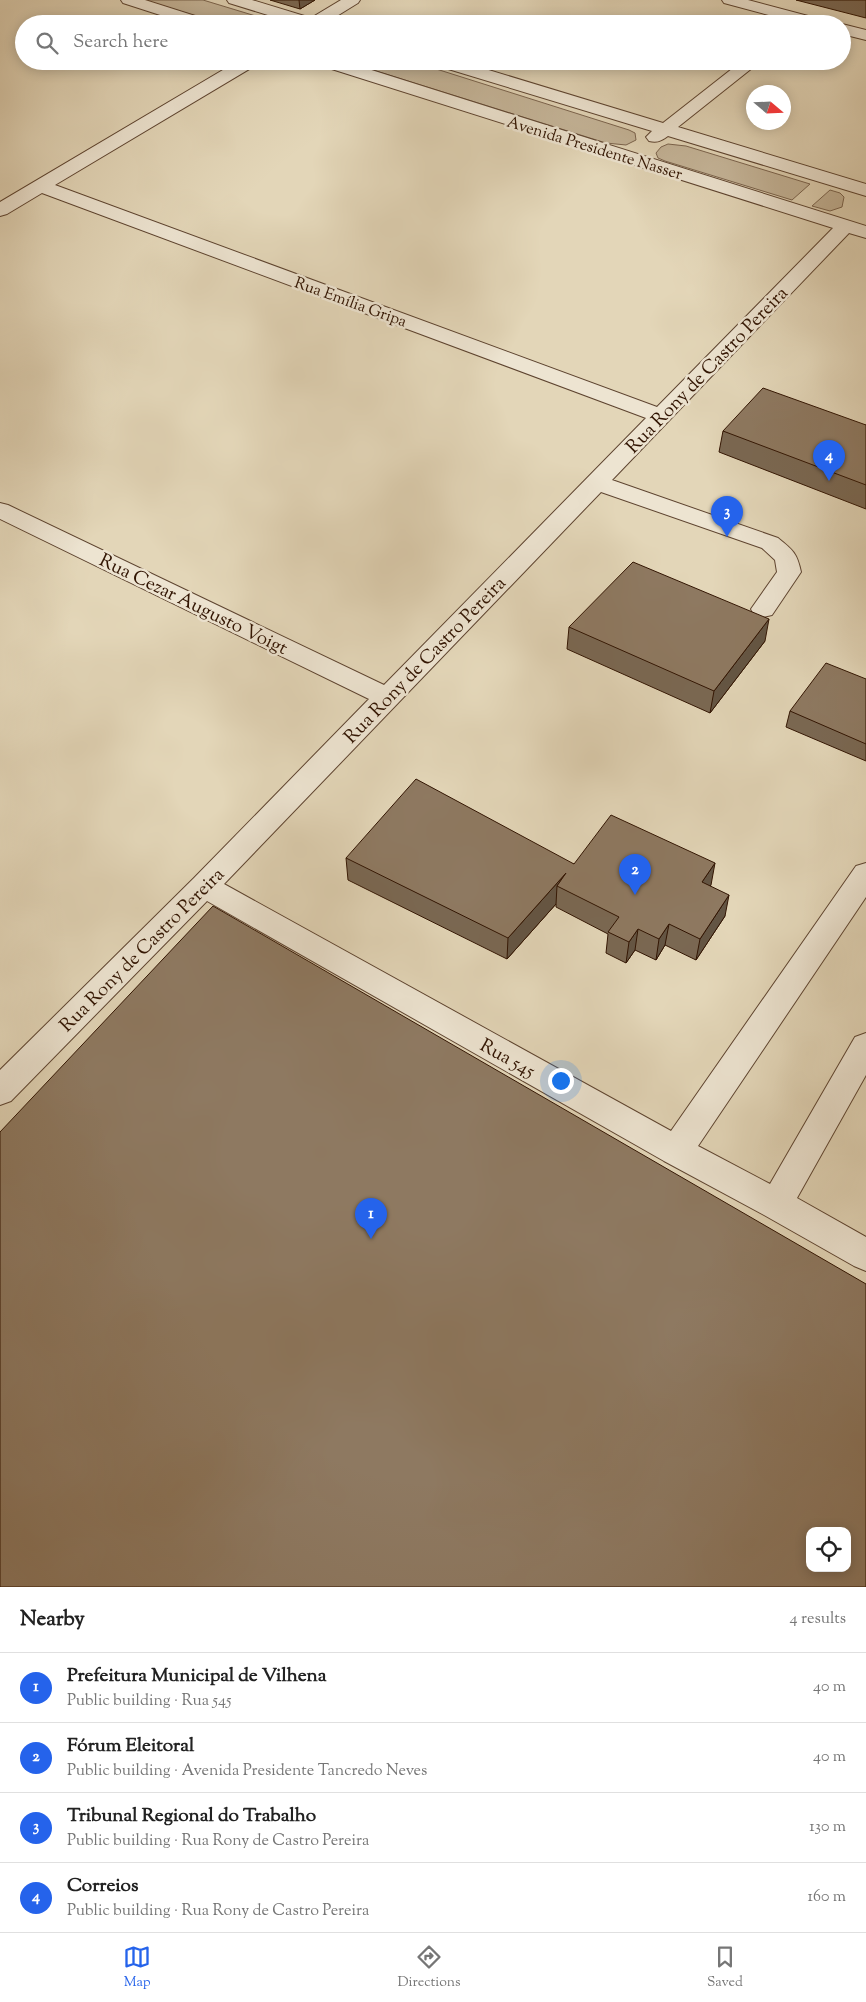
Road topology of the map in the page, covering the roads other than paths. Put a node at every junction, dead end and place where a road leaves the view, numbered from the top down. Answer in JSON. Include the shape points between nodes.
{"nodes":[{"id":1,"x":129,"y":0,"type":"edge"},
{"id":2,"x":235,"y":0,"type":"edge"},
{"id":3,"x":352,"y":0,"type":"edge"},
{"id":4,"x":730,"y":0,"type":"edge"},
{"id":5,"x":176,"y":15,"type":"edge"},
{"id":6,"x":284,"y":15,"type":"edge"},
{"id":7,"x":328,"y":15,"type":"edge"},
{"id":8,"x":782,"y":15,"type":"edge"},
{"id":9,"x":851,"y":31,"type":"edge"},
{"id":10,"x":866,"y":35,"type":"edge"},
{"id":11,"x":235,"y":70,"type":"edge"},
{"id":12,"x":354,"y":70,"type":"edge"},
{"id":13,"x":471,"y":70,"type":"edge"},
{"id":14,"x":740,"y":70,"type":"edge"},
{"id":15,"x":665,"y":128,"type":"junction"},
{"id":16,"x":629,"y":157,"type":"junction"},
{"id":17,"x":40,"y":186,"type":"junction"},
{"id":18,"x":866,"y":190,"type":"edge"},
{"id":19,"x":0,"y":210,"type":"edge"},
{"id":20,"x":856,"y":228,"type":"edge"},
{"id":21,"x":661,"y":416,"type":"junction"},
{"id":22,"x":596,"y":482,"type":"junction"},
{"id":23,"x":0,"y":510,"type":"edge"},
{"id":24,"x":763,"y":609,"type":"dead end"},
{"id":25,"x":388,"y":697,"type":"junction"},
{"id":26,"x":866,"y":874,"type":"edge"},
{"id":27,"x":204,"y":886,"type":"junction"},
{"id":28,"x":866,"y":1046,"type":"edge"},
{"id":29,"x":0,"y":1091,"type":"edge"},
{"id":30,"x":676,"y":1151,"type":"junction"},
{"id":31,"x":776,"y":1204,"type":"junction"},
{"id":32,"x":866,"y":1255,"type":"edge"}],
"edges":[{"from":1,"to":5,"type":"street"},
{"from":2,"to":6,"type":"street"},
{"from":3,"to":7,"type":"street"},
{"from":4,"to":8,"type":"street"},
{"from":9,"to":10,"type":"street"},
{"from":11,"to":17,"type":"street"},
{"from":12,"to":16,"type":"street","name":"Avenida Presidente Nasser"},
{"from":13,"to":15,"type":"street","name":"Avenida Presidente Nasser"},
{"from":14,"to":15,"type":"street"},
{"from":15,"to":16,"type":"street"},
{"from":15,"to":18,"type":"street","name":"Avenida Presidente Nasser"},
{"from":16,"to":20,"type":"street","name":"Avenida Presidente Nasser"},
{"from":17,"to":19,"type":"street"},
{"from":17,"to":21,"type":"street","name":"Rua Emília Gripa"},
{"from":20,"to":21,"type":"street","name":"Rua Rony de Castro Pereira"},
{"from":21,"to":22,"type":"street","name":"Rua Rony de Castro Pereira"},
{"from":22,"to":24,"type":"street","via":[[770,543],[786,557],[789,572]]},
{"from":22,"to":25,"type":"street","name":"Rua Rony de Castro Pereira"},
{"from":23,"to":25,"type":"street","name":"Rua Cezar Augusto Voigt"},
{"from":25,"to":27,"type":"street","name":"Rua Rony de Castro Pereira"},
{"from":26,"to":30,"type":"street"},
{"from":27,"to":29,"type":"street","name":"Rua Rony de Castro Pereira"},
{"from":27,"to":30,"type":"street","name":"Rua 545"},
{"from":28,"to":31,"type":"street"},
{"from":30,"to":31,"type":"street","name":"Rua 545"},
{"from":31,"to":32,"type":"street","name":"Rua 545"}]}
